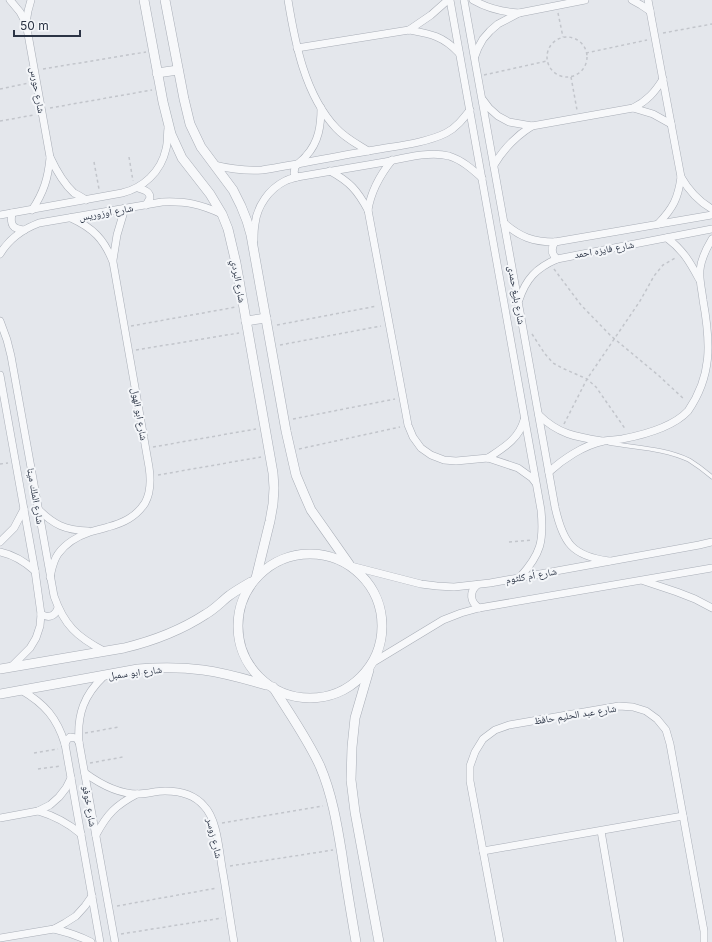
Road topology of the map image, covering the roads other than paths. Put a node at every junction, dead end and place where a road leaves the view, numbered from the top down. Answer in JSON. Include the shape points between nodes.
{"nodes":[{"id":1,"x":10,"y":0,"type":"edge"},
{"id":2,"x":31,"y":0,"type":"edge"},
{"id":3,"x":165,"y":0,"type":"edge"},
{"id":4,"x":288,"y":0,"type":"edge"},
{"id":5,"x":449,"y":0,"type":"edge"},
{"id":6,"x":464,"y":0,"type":"edge"},
{"id":7,"x":473,"y":0,"type":"edge"},
{"id":8,"x":585,"y":0,"type":"edge"},
{"id":9,"x":632,"y":0,"type":"edge"},
{"id":10,"x":648,"y":0,"type":"edge"},
{"id":11,"x":143,"y":2,"type":"edge"},
{"id":12,"x":650,"y":11,"type":"junction"},
{"id":13,"x":519,"y":13,"type":"junction"},
{"id":14,"x":26,"y":23,"type":"junction"},
{"id":15,"x":409,"y":30,"type":"junction"},
{"id":16,"x":298,"y":48,"type":"junction"},
{"id":17,"x":460,"y":53,"type":"junction"},
{"id":18,"x":475,"y":58,"type":"junction"},
{"id":19,"x":178,"y":70,"type":"junction"},
{"id":20,"x":158,"y":73,"type":"junction"},
{"id":21,"x":464,"y":76,"type":"junction"},
{"id":22,"x":478,"y":76,"type":"junction"},
{"id":23,"x":663,"y":80,"type":"junction"},
{"id":24,"x":482,"y":99,"type":"junction"},
{"id":25,"x":321,"y":108,"type":"junction"},
{"id":26,"x":633,"y":108,"type":"junction"},
{"id":27,"x":470,"y":110,"type":"junction"},
{"id":28,"x":168,"y":123,"type":"junction"},
{"id":29,"x":671,"y":124,"type":"junction"},
{"id":30,"x":532,"y":126,"type":"junction"},
{"id":31,"x":410,"y":143,"type":"junction"},
{"id":32,"x":368,"y":151,"type":"junction"},
{"id":33,"x":50,"y":157,"type":"junction"},
{"id":34,"x":412,"y":157,"type":"junction"},
{"id":35,"x":392,"y":160,"type":"junction"},
{"id":36,"x":298,"y":163,"type":"junction"},
{"id":37,"x":214,"y":165,"type":"junction"},
{"id":38,"x":494,"y":165,"type":"junction"},
{"id":39,"x":330,"y":171,"type":"junction"},
{"id":40,"x":297,"y":177,"type":"junction"},
{"id":41,"x":680,"y":177,"type":"junction"},
{"id":42,"x":482,"y":179,"type":"junction"},
{"id":43,"x":136,"y":188,"type":"junction"},
{"id":44,"x":86,"y":200,"type":"junction"},
{"id":45,"x":146,"y":205,"type":"junction"},
{"id":46,"x":125,"y":208,"type":"junction"},
{"id":47,"x":712,"y":209,"type":"edge"},
{"id":48,"x":32,"y":210,"type":"junction"},
{"id":49,"x":368,"y":210,"type":"junction"},
{"id":50,"x":12,"y":213,"type":"junction"},
{"id":51,"x":222,"y":214,"type":"junction"},
{"id":52,"x":0,"y":215,"type":"edge"},
{"id":53,"x":712,"y":215,"type":"edge"},
{"id":54,"x":71,"y":218,"type":"junction"},
{"id":55,"x":504,"y":223,"type":"junction"},
{"id":56,"x":658,"y":224,"type":"junction"},
{"id":57,"x":712,"y":229,"type":"edge"},
{"id":58,"x":24,"y":230,"type":"junction"},
{"id":59,"x":667,"y":238,"type":"junction"},
{"id":60,"x":712,"y":240,"type":"edge"},
{"id":61,"x":555,"y":242,"type":"junction"},
{"id":62,"x":254,"y":248,"type":"junction"},
{"id":63,"x":0,"y":254,"type":"edge"},
{"id":64,"x":557,"y":258,"type":"junction"},
{"id":65,"x":113,"y":262,"type":"junction"},
{"id":66,"x":700,"y":283,"type":"junction"},
{"id":67,"x":518,"y":302,"type":"junction"},
{"id":68,"x":0,"y":321,"type":"edge"},
{"id":69,"x":246,"y":321,"type":"junction"},
{"id":70,"x":267,"y":322,"type":"junction"},
{"id":71,"x":527,"y":332,"type":"junction"},
{"id":72,"x":510,"y":334,"type":"junction"},
{"id":73,"x":0,"y":375,"type":"edge"},
{"id":74,"x":539,"y":415,"type":"junction"},
{"id":75,"x":525,"y":418,"type":"junction"},
{"id":76,"x":602,"y":441,"type":"junction"},
{"id":77,"x":488,"y":458,"type":"junction"},
{"id":78,"x":549,"y":472,"type":"junction"},
{"id":79,"x":712,"y":477,"type":"edge"},
{"id":80,"x":537,"y":484,"type":"junction"},
{"id":81,"x":24,"y":509,"type":"junction"},
{"id":82,"x":38,"y":509,"type":"junction"},
{"id":83,"x":548,"y":510,"type":"junction"},
{"id":84,"x":90,"y":532,"type":"junction"},
{"id":85,"x":0,"y":542,"type":"edge"},
{"id":86,"x":712,"y":542,"type":"edge"},
{"id":87,"x":0,"y":552,"type":"edge"},
{"id":88,"x":609,"y":561,"type":"junction"},
{"id":89,"x":350,"y":565,"type":"junction"},
{"id":90,"x":712,"y":568,"type":"edge"},
{"id":91,"x":35,"y":571,"type":"junction"},
{"id":92,"x":50,"y":577,"type":"junction"},
{"id":93,"x":520,"y":577,"type":"junction"},
{"id":94,"x":254,"y":580,"type":"junction"},
{"id":95,"x":642,"y":580,"type":"junction"},
{"id":96,"x":477,"y":584,"type":"junction"},
{"id":97,"x":58,"y":608,"type":"junction"},
{"id":98,"x":479,"y":608,"type":"junction"},
{"id":99,"x":712,"y":608,"type":"edge"},
{"id":100,"x":41,"y":614,"type":"junction"},
{"id":101,"x":104,"y":651,"type":"junction"},
{"id":102,"x":371,"y":664,"type":"junction"},
{"id":103,"x":11,"y":667,"type":"junction"},
{"id":104,"x":0,"y":669,"type":"edge"},
{"id":105,"x":104,"y":676,"type":"junction"},
{"id":106,"x":271,"y":687,"type":"junction"},
{"id":107,"x":21,"y":690,"type":"junction"},
{"id":108,"x":0,"y":694,"type":"edge"},
{"id":109,"x":79,"y":738,"type":"junction"},
{"id":110,"x":66,"y":746,"type":"junction"},
{"id":111,"x":85,"y":773,"type":"junction"},
{"id":112,"x":71,"y":778,"type":"junction"},
{"id":113,"x":137,"y":794,"type":"junction"},
{"id":114,"x":38,"y":811,"type":"junction"},
{"id":115,"x":683,"y":816,"type":"junction"},
{"id":116,"x":0,"y":818,"type":"edge"},
{"id":117,"x":601,"y":831,"type":"junction"},
{"id":118,"x":81,"y":834,"type":"junction"},
{"id":119,"x":96,"y":835,"type":"junction"},
{"id":120,"x":483,"y":851,"type":"junction"},
{"id":121,"x":92,"y":896,"type":"junction"},
{"id":122,"x":54,"y":929,"type":"junction"},
{"id":123,"x":704,"y":931,"type":"junction"},
{"id":124,"x":0,"y":938,"type":"edge"},
{"id":125,"x":114,"y":939,"type":"edge"},
{"id":126,"x":91,"y":942,"type":"edge"},
{"id":127,"x":100,"y":942,"type":"edge"},
{"id":128,"x":234,"y":942,"type":"edge"},
{"id":129,"x":356,"y":942,"type":"edge"},
{"id":130,"x":379,"y":942,"type":"edge"},
{"id":131,"x":500,"y":942,"type":"edge"},
{"id":132,"x":620,"y":942,"type":"edge"},
{"id":133,"x":704,"y":942,"type":"edge"},
{"id":134,"x":709,"y":942,"type":"edge"}],
"edges":[{"from":1,"to":14,"type":"street","name":"شارع حورس"},
{"from":2,"to":14,"type":"street","name":"شارع حورس"},
{"from":3,"to":19,"type":"street","name":"شارع البردي"},
{"from":4,"to":16,"type":"street"},
{"from":5,"to":15,"type":"street"},
{"from":5,"to":17,"type":"street","name":"شارع بليغ حمدى"},
{"from":6,"to":18,"type":"street","name":"شارع بليغ حمدى"},
{"from":7,"to":13,"type":"street","via":[[495,10]]},
{"from":8,"to":13,"type":"street"},
{"from":9,"to":12,"type":"street"},
{"from":10,"to":12,"type":"street"},
{"from":11,"to":20,"type":"street","name":"شارع البردي"},
{"from":12,"to":23,"type":"street"},
{"from":13,"to":18,"type":"street","via":[[490,31],[480,44]]},
{"from":14,"to":33,"type":"street","name":"شارع حورس"},
{"from":15,"to":16,"type":"street"},
{"from":15,"to":17,"type":"street","via":[[436,36]]},
{"from":16,"to":25,"type":"street","via":[[307,78]]},
{"from":17,"to":21,"type":"street","name":"شارع بليغ حمدى"},
{"from":18,"to":22,"type":"street","name":"شارع بليغ حمدى"},
{"from":19,"to":20,"type":"street"},
{"from":19,"to":37,"type":"street","name":"شارع البردي","via":[[190,124],[201,147]]},
{"from":20,"to":28,"type":"street","name":"شارع البردي"},
{"from":21,"to":22,"type":"street"},
{"from":21,"to":27,"type":"street","name":"شارع بليغ حمدى"},
{"from":22,"to":24,"type":"street","name":"شارع بليغ حمدى"},
{"from":23,"to":26,"type":"street","via":[[650,96]]},
{"from":23,"to":29,"type":"street"},
{"from":24,"to":30,"type":"street","via":[[498,116],[508,122]]},
{"from":24,"to":38,"type":"street","name":"شارع بليغ حمدى"},
{"from":25,"to":32,"type":"street","via":[[346,137]]},
{"from":25,"to":36,"type":"street","via":[[321,121],[315,145]]},
{"from":26,"to":29,"type":"street","via":[[653,114]]},
{"from":26,"to":30,"type":"street"},
{"from":27,"to":31,"type":"street","via":[[447,132]]},
{"from":27,"to":42,"type":"street","name":"شارع بليغ حمدى"},
{"from":28,"to":43,"type":"street","name":"شارع أوزوريس","via":[[166,149],[162,161],[156,172]]},
{"from":28,"to":51,"type":"street","name":"شارع البردي","via":[[182,158]]},
{"from":29,"to":41,"type":"street"},
{"from":30,"to":38,"type":"street","via":[[510,143]]},
{"from":31,"to":32,"type":"street"},
{"from":31,"to":34,"type":"street","via":[[415,151]]},
{"from":32,"to":36,"type":"street"},
{"from":33,"to":44,"type":"street","name":"شارع حورس","via":[[64,182]]},
{"from":33,"to":48,"type":"street","name":"شارع حورس","via":[[45,185]]},
{"from":34,"to":35,"type":"street"},
{"from":34,"to":42,"type":"street","via":[[440,154],[450,156],[467,165]]},
{"from":35,"to":39,"type":"street"},
{"from":35,"to":49,"type":"street","via":[[374,189]]},
{"from":36,"to":37,"type":"street","via":[[250,171]]},
{"from":36,"to":40,"type":"street","via":[[294,167],[294,174]]},
{"from":37,"to":62,"type":"street","name":"شارع البردي","via":[[233,190],[241,206]]},
{"from":38,"to":55,"type":"street","name":"شارع بليغ حمدى"},
{"from":39,"to":40,"type":"street"},
{"from":39,"to":49,"type":"street","via":[[353,187]]},
{"from":40,"to":62,"type":"street","via":[[277,187],[262,203],[255,224]]},
{"from":41,"to":47,"type":"street","via":[[694,196]]},
{"from":41,"to":56,"type":"street","via":[[674,203]]},
{"from":42,"to":72,"type":"street","name":"شارع بليغ حمدى"},
{"from":43,"to":44,"type":"street","name":"شارع أوزوريس"},
{"from":43,"to":45,"type":"street","via":[[149,193],[150,198]]},
{"from":44,"to":48,"type":"street","name":"شارع أوزوريس"},
{"from":45,"to":46,"type":"street","name":"شارع أوزوريس"},
{"from":45,"to":51,"type":"street","name":"شارع أوزوريس","via":[[177,201],[207,207]]},
{"from":46,"to":54,"type":"street","name":"شارع أوزوريس"},
{"from":46,"to":65,"type":"street","name":"شارع ابو الهول","via":[[117,234]]},
{"from":48,"to":50,"type":"street","name":"شارع أوزوريس"},
{"from":49,"to":77,"type":"street","via":[[408,425],[413,437],[421,448],[444,460]]},
{"from":50,"to":52,"type":"street","name":"شارع أوزوريس"},
{"from":50,"to":58,"type":"street","via":[[12,224],[15,228]]},
{"from":51,"to":69,"type":"street","name":"شارع البردي","via":[[232,243]]},
{"from":53,"to":56,"type":"street","name":"شارع فايزه احمد"},
{"from":54,"to":58,"type":"street","name":"شارع أوزوريس","via":[[39,223]]},
{"from":54,"to":65,"type":"street","name":"شارع ابو الهول","via":[[97,235]]},
{"from":55,"to":61,"type":"street","name":"شارع فايزه احمد","via":[[522,236]]},
{"from":55,"to":67,"type":"street","name":"شارع بليغ حمدى"},
{"from":56,"to":61,"type":"street","name":"شارع فايزه احمد"},
{"from":57,"to":59,"type":"street","name":"شارع فايزه احمد"},
{"from":58,"to":63,"type":"street","name":"شارع أوزوريس","via":[[12,239]]},
{"from":59,"to":64,"type":"street","name":"شارع فايزه احمد"},
{"from":59,"to":66,"type":"street","via":[[684,252]]},
{"from":60,"to":66,"type":"street","via":[[702,258]]},
{"from":61,"to":64,"type":"street","via":[[552,253]]},
{"from":62,"to":70,"type":"street","name":"شارع البردي"},
{"from":64,"to":67,"type":"street","name":"شارع فايزه احمد","via":[[536,271],[528,280]]},
{"from":65,"to":84,"type":"street","name":"شارع ابو الهول","via":[[151,476],[150,488],[141,509],[132,517],[122,523]]},
{"from":66,"to":76,"type":"street","via":[[712,357],[705,388],[697,401],[673,423],[631,437]]},
{"from":67,"to":71,"type":"street","name":"شارع بليغ حمدى"},
{"from":68,"to":82,"type":"street","name":"شارع الملك مينا","via":[[11,356]]},
{"from":69,"to":70,"type":"street"},
{"from":69,"to":94,"type":"street","name":"شارع البردي","via":[[273,473],[270,521]]},
{"from":70,"to":89,"type":"street","name":"شارع البردي","via":[[296,475],[311,510]]},
{"from":71,"to":72,"type":"street"},
{"from":71,"to":74,"type":"street","name":"شارع بليغ حمدى"},
{"from":72,"to":75,"type":"street","name":"شارع بليغ حمدى"},
{"from":73,"to":81,"type":"street","name":"شارع الملك مينا"},
{"from":74,"to":76,"type":"street","via":[[560,431]]},
{"from":74,"to":78,"type":"street","name":"شارع بليغ حمدى"},
{"from":75,"to":77,"type":"street","via":[[514,439]]},
{"from":75,"to":80,"type":"street","name":"شارع بليغ حمدى"},
{"from":76,"to":78,"type":"street","via":[[574,453]]},
{"from":76,"to":79,"type":"lane","via":[[676,455],[690,461]]},
{"from":77,"to":80,"type":"street","via":[[518,468]]},
{"from":78,"to":83,"type":"street","name":"شارع بليغ حمدى"},
{"from":80,"to":83,"type":"street","name":"شارع بليغ حمدى"},
{"from":81,"to":85,"type":"street","via":[[14,528]]},
{"from":81,"to":91,"type":"street","name":"شارع الملك مينا"},
{"from":82,"to":84,"type":"street","name":"شارع ابو الهول","via":[[61,527]]},
{"from":82,"to":92,"type":"street","name":"شارع الملك مينا"},
{"from":83,"to":88,"type":"street","name":"شارع بليغ حمدى","via":[[571,546],[582,554]]},
{"from":83,"to":93,"type":"street","name":"شارع بليغ حمدى","via":[[537,553]]},
{"from":84,"to":92,"type":"street","name":"شارع ابو الهول","via":[[67,544],[58,554],[52,564]]},
{"from":86,"to":88,"type":"street","name":"شارع أم كلثوم"},
{"from":87,"to":91,"type":"street","via":[[10,554]]},
{"from":88,"to":93,"type":"street","name":"شارع أم كلثوم"},
{"from":89,"to":94,"type":"street","via":[[334,557],[317,553],[300,554],[268,566]]},
{"from":89,"to":96,"type":"street","name":"شارع أم كلثوم","via":[[421,584],[454,587]]},
{"from":89,"to":102,"type":"street","via":[[362,574],[370,585],[381,610],[382,637]]},
{"from":90,"to":95,"type":"street"},
{"from":91,"to":100,"type":"street","name":"شارع الملك مينا"},
{"from":92,"to":97,"type":"street","name":"شارع الملك مينا"},
{"from":93,"to":96,"type":"street","name":"شارع أم كلثوم"},
{"from":94,"to":101,"type":"street","via":[[231,594],[207,614],[175,632],[142,644]]},
{"from":94,"to":106,"type":"street","via":[[244,596],[239,612],[238,629],[247,661],[257,675]]},
{"from":95,"to":98,"type":"street"},
{"from":95,"to":99,"type":"street","via":[[683,594]]},
{"from":96,"to":98,"type":"street","via":[[471,592],[471,597],[472,602]]},
{"from":97,"to":100,"type":"street","via":[[50,616]]},
{"from":97,"to":101,"type":"street","name":"شارع الملك مينا","via":[[71,629]]},
{"from":98,"to":102,"type":"street","via":[[443,620]]},
{"from":100,"to":103,"type":"street","name":"شارع الملك مينا","via":[[36,638]]},
{"from":101,"to":103,"type":"street"},
{"from":102,"to":106,"type":"street","name":"شارع ابو سمبل","via":[[348,688],[318,698],[302,698]]},
{"from":102,"to":130,"type":"street","via":[[356,718],[351,774]]},
{"from":103,"to":104,"type":"street"},
{"from":105,"to":106,"type":"street","name":"شارع ابو سمبل","via":[[138,669],[182,668],[219,673]]},
{"from":105,"to":107,"type":"street","name":"شارع ابو سمبل"},
{"from":105,"to":109,"type":"street","name":"شارع خوفو","via":[[91,689],[83,705]]},
{"from":106,"to":129,"type":"street","via":[[311,748],[333,804]]},
{"from":107,"to":108,"type":"street","name":"شارع ابو سمبل"},
{"from":107,"to":110,"type":"street","name":"شارع خوفو","via":[[49,712],[62,733]]},
{"from":109,"to":110,"type":"street","via":[[70,737]]},
{"from":109,"to":111,"type":"street","name":"شارع خوفو"},
{"from":110,"to":112,"type":"street","name":"شارع خوفو"},
{"from":111,"to":113,"type":"street","name":"شارع زوسر","via":[[109,788]]},
{"from":111,"to":119,"type":"street","name":"شارع خوفو"},
{"from":112,"to":114,"type":"street","via":[[59,797]]},
{"from":112,"to":118,"type":"street","name":"شارع خوفو"},
{"from":113,"to":119,"type":"street","name":"شارع زوسر","via":[[112,810]]},
{"from":113,"to":128,"type":"street","name":"شارع زوسر","via":[[164,791],[188,794],[205,806],[211,815]]},
{"from":114,"to":116,"type":"street"},
{"from":114,"to":118,"type":"street","via":[[61,819]]},
{"from":115,"to":117,"type":"street"},
{"from":115,"to":120,"type":"street","name":"شارع عبد الحليم حافظ","via":[[666,730],[646,711],[619,706],[509,725],[495,730],[483,739],[470,766],[470,781]]},
{"from":115,"to":123,"type":"street","name":"شارع عبد الحليم حافظ"},
{"from":117,"to":120,"type":"street"},
{"from":117,"to":132,"type":"street"},
{"from":118,"to":121,"type":"street","name":"شارع خوفو"},
{"from":119,"to":125,"type":"street","name":"شارع خوفو"},
{"from":120,"to":131,"type":"street","name":"شارع عبد الحليم حافظ"},
{"from":121,"to":122,"type":"street","via":[[76,916]]},
{"from":121,"to":127,"type":"street","name":"شارع خوفو"},
{"from":122,"to":124,"type":"street"},
{"from":122,"to":126,"type":"street"},
{"from":123,"to":133,"type":"street","name":"شارع عبد الحليم حافظ"},
{"from":123,"to":134,"type":"street","name":"شارع عبد الحليم حافظ"}]}
